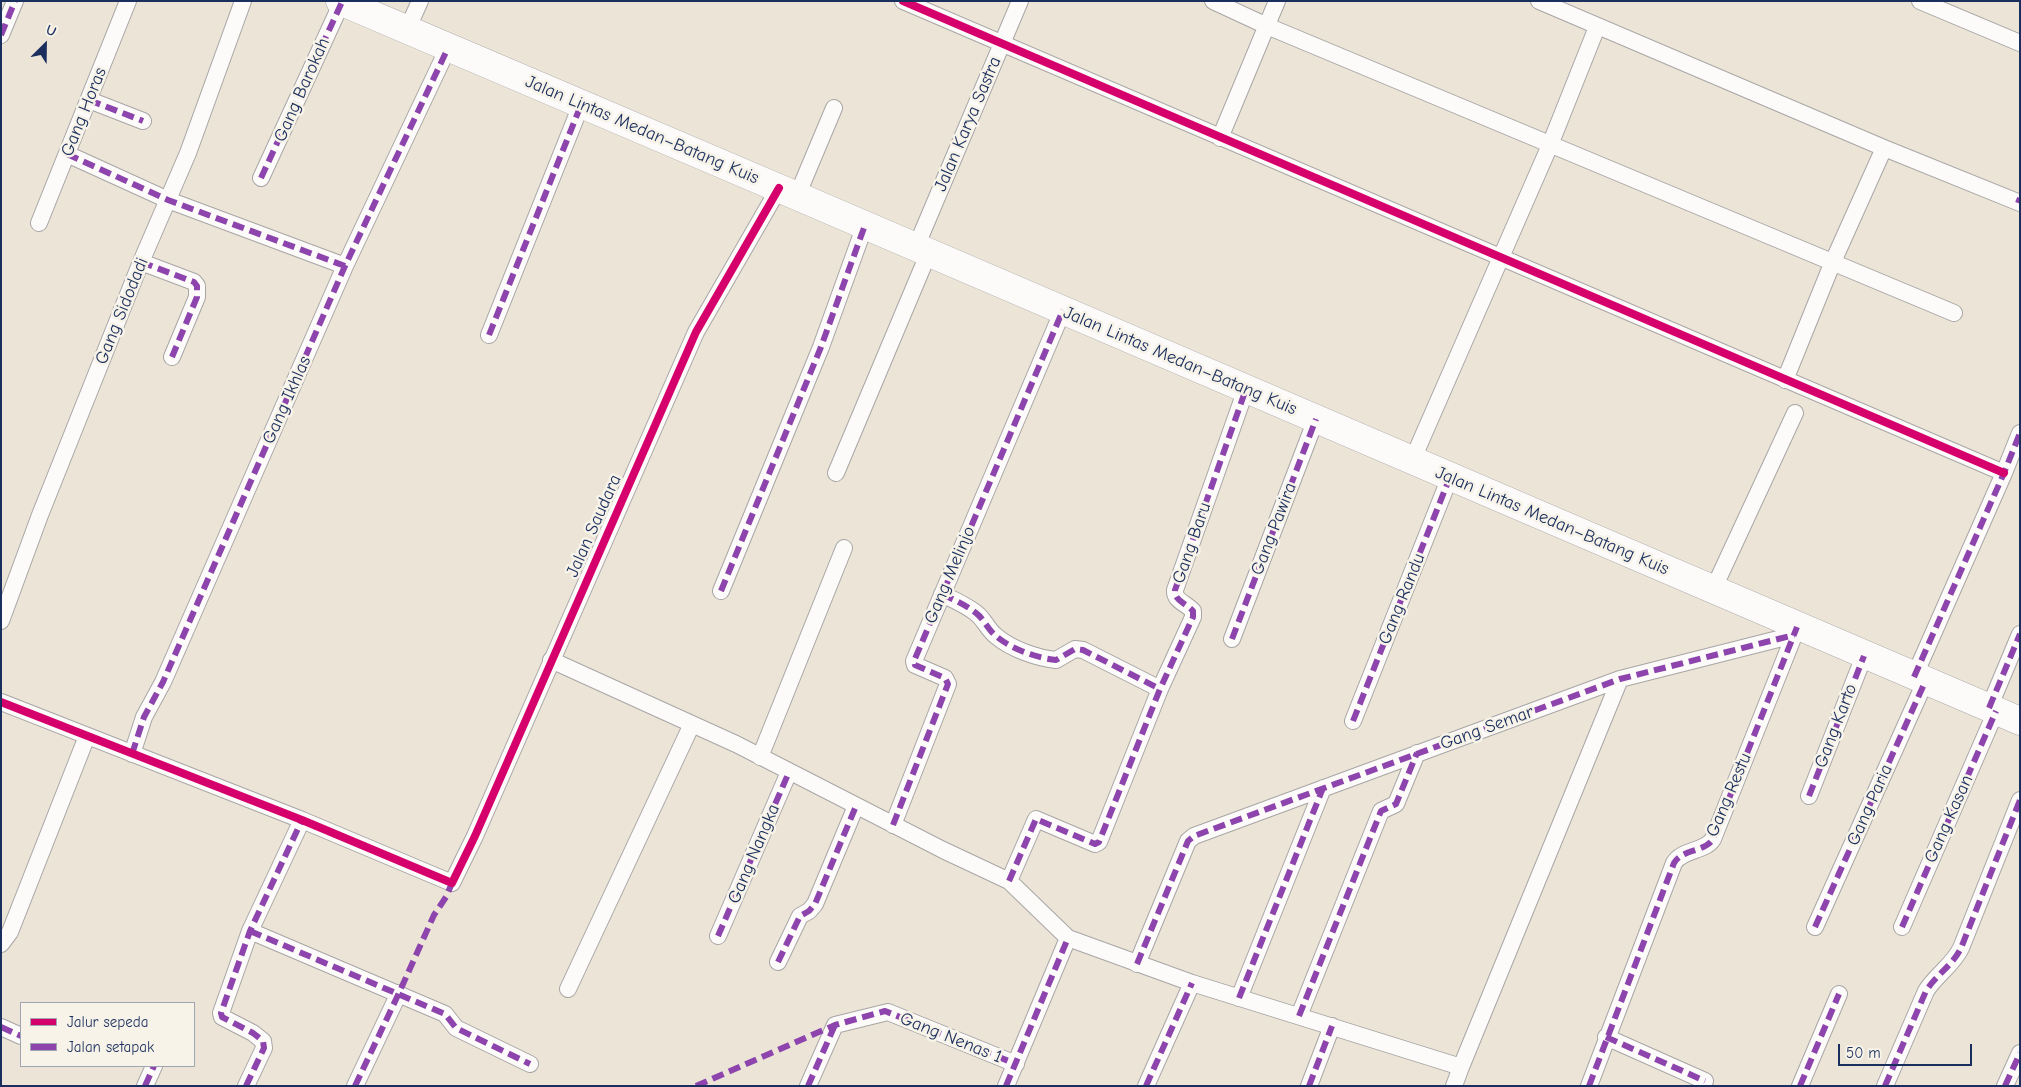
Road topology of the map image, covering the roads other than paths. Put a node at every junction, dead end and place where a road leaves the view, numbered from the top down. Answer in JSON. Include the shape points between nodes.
{"nodes":[{"id":1,"x":15,"y":1,"type":"edge"},
{"id":2,"x":128,"y":1,"type":"edge"},
{"id":3,"x":243,"y":1,"type":"edge"},
{"id":4,"x":420,"y":1,"type":"edge"},
{"id":5,"x":1020,"y":1,"type":"edge"},
{"id":6,"x":1213,"y":1,"type":"edge"},
{"id":7,"x":1277,"y":1,"type":"edge"},
{"id":8,"x":1539,"y":1,"type":"edge"},
{"id":9,"x":1920,"y":1,"type":"edge"},
{"id":10,"x":341,"y":2,"type":"edge"},
{"id":11,"x":907,"y":2,"type":"edge"},
{"id":12,"x":1267,"y":26,"type":"junction"},
{"id":13,"x":1597,"y":26,"type":"junction"},
{"id":14,"x":407,"y":30,"type":"junction"},
{"id":15,"x":1,"y":35,"type":"edge"},
{"id":16,"x":2020,"y":43,"type":"edge"},
{"id":17,"x":1002,"y":45,"type":"junction"},
{"id":18,"x":448,"y":48,"type":"junction"},
{"id":19,"x":89,"y":100,"type":"junction"},
{"id":20,"x":581,"y":105,"type":"junction"},
{"id":21,"x":834,"y":108,"type":"dead end"},
{"id":22,"x":143,"y":121,"type":"dead end"},
{"id":23,"x":1220,"y":138,"type":"junction"},
{"id":24,"x":1550,"y":145,"type":"junction"},
{"id":25,"x":1884,"y":148,"type":"junction"},
{"id":26,"x":67,"y":154,"type":"junction"},
{"id":27,"x":262,"y":178,"type":"dead end"},
{"id":28,"x":788,"y":192,"type":"junction"},
{"id":29,"x":168,"y":200,"type":"junction"},
{"id":30,"x":2019,"y":201,"type":"edge"},
{"id":31,"x":39,"y":223,"type":"dead end"},
{"id":32,"x":865,"y":225,"type":"junction"},
{"id":33,"x":922,"y":250,"type":"junction"},
{"id":34,"x":1500,"y":258,"type":"junction"},
{"id":35,"x":141,"y":262,"type":"junction"},
{"id":36,"x":1832,"y":264,"type":"junction"},
{"id":37,"x":345,"y":266,"type":"junction"},
{"id":38,"x":1063,"y":310,"type":"junction"},
{"id":39,"x":1954,"y":313,"type":"dead end"},
{"id":40,"x":489,"y":335,"type":"dead end"},
{"id":41,"x":172,"y":358,"type":"dead end"},
{"id":42,"x":1785,"y":380,"type":"junction"},
{"id":43,"x":1246,"y":389,"type":"junction"},
{"id":44,"x":1795,"y":413,"type":"dead end"},
{"id":45,"x":1316,"y":419,"type":"junction"},
{"id":46,"x":2020,"y":433,"type":"edge"},
{"id":47,"x":1412,"y":461,"type":"junction"},
{"id":48,"x":2004,"y":473,"type":"junction"},
{"id":49,"x":836,"y":474,"type":"dead end"},
{"id":50,"x":1450,"y":477,"type":"junction"},
{"id":51,"x":844,"y":548,"type":"dead end"},
{"id":52,"x":720,"y":590,"type":"dead end"},
{"id":53,"x":1719,"y":593,"type":"junction"},
{"id":54,"x":942,"y":594,"type":"junction"},
{"id":55,"x":1,"y":621,"type":"edge"},
{"id":56,"x":1792,"y":628,"type":"junction"},
{"id":57,"x":2020,"y":634,"type":"edge"},
{"id":58,"x":1232,"y":639,"type":"dead end"},
{"id":59,"x":1864,"y":656,"type":"junction"},
{"id":60,"x":551,"y":660,"type":"junction"},
{"id":61,"x":1920,"y":679,"type":"junction"},
{"id":62,"x":1620,"y":680,"type":"junction"},
{"id":63,"x":1160,"y":688,"type":"junction"},
{"id":64,"x":1,"y":702,"type":"edge"},
{"id":65,"x":2002,"y":714,"type":"edge"},
{"id":66,"x":1354,"y":721,"type":"dead end"},
{"id":67,"x":692,"y":724,"type":"junction"},
{"id":68,"x":87,"y":736,"type":"junction"},
{"id":69,"x":1417,"y":753,"type":"junction"},
{"id":70,"x":132,"y":754,"type":"junction"},
{"id":71,"x":760,"y":756,"type":"junction"},
{"id":72,"x":789,"y":772,"type":"junction"},
{"id":73,"x":1323,"y":788,"type":"junction"},
{"id":74,"x":1809,"y":796,"type":"dead end"},
{"id":75,"x":2020,"y":800,"type":"edge"},
{"id":76,"x":856,"y":806,"type":"junction"},
{"id":77,"x":302,"y":820,"type":"junction"},
{"id":78,"x":893,"y":825,"type":"junction"},
{"id":79,"x":1009,"y":881,"type":"junction"},
{"id":80,"x":1815,"y":927,"type":"dead end"},
{"id":81,"x":1902,"y":927,"type":"dead end"},
{"id":82,"x":250,"y":931,"type":"junction"},
{"id":83,"x":718,"y":936,"type":"dead end"},
{"id":84,"x":1068,"y":938,"type":"junction"},
{"id":85,"x":1,"y":944,"type":"edge"},
{"id":86,"x":778,"y":962,"type":"dead end"},
{"id":87,"x":1137,"y":964,"type":"junction"},
{"id":88,"x":1192,"y":983,"type":"junction"},
{"id":89,"x":568,"y":989,"type":"dead end"},
{"id":90,"x":399,"y":993,"type":"junction"},
{"id":91,"x":1839,"y":994,"type":"dead end"},
{"id":92,"x":1238,"y":998,"type":"junction"},
{"id":93,"x":1299,"y":1016,"type":"junction"},
{"id":94,"x":1332,"y":1026,"type":"junction"},
{"id":95,"x":1,"y":1027,"type":"edge"},
{"id":96,"x":20,"y":1036,"type":"edge"},
{"id":97,"x":1606,"y":1037,"type":"junction"},
{"id":98,"x":2020,"y":1053,"type":"edge"},
{"id":99,"x":530,"y":1064,"type":"dead end"},
{"id":100,"x":1016,"y":1064,"type":"junction"},
{"id":101,"x":154,"y":1067,"type":"edge"},
{"id":102,"x":1461,"y":1067,"type":"junction"},
{"id":103,"x":1705,"y":1081,"type":"dead end"},
{"id":104,"x":145,"y":1086,"type":"edge"},
{"id":105,"x":246,"y":1086,"type":"edge"},
{"id":106,"x":354,"y":1086,"type":"edge"},
{"id":107,"x":808,"y":1086,"type":"edge"},
{"id":108,"x":1006,"y":1086,"type":"edge"},
{"id":109,"x":1146,"y":1086,"type":"edge"},
{"id":110,"x":1309,"y":1086,"type":"edge"},
{"id":111,"x":1454,"y":1086,"type":"edge"},
{"id":112,"x":1589,"y":1086,"type":"edge"},
{"id":113,"x":1800,"y":1086,"type":"edge"},
{"id":114,"x":1885,"y":1086,"type":"edge"},
{"id":115,"x":2005,"y":1086,"type":"edge"}],
"edges":[{"from":1,"to":15,"type":"street"},
{"from":2,"to":19,"type":"street","name":"Gang Horas"},
{"from":3,"to":29,"type":"street","name":"Gang Sidodadi"},
{"from":4,"to":14,"type":"street"},
{"from":5,"to":17,"type":"street","name":"Jalan Karya Sastra"},
{"from":6,"to":12,"type":"street"},
{"from":7,"to":12,"type":"street"},
{"from":8,"to":13,"type":"street"},
{"from":9,"to":16,"type":"street"},
{"from":10,"to":14,"type":"highway","name":"Jalan Lintas Medan–Batang Kuis"},
{"from":10,"to":27,"type":"street","name":"Gang Barokah"},
{"from":11,"to":17,"type":"street"},
{"from":12,"to":23,"type":"street"},
{"from":12,"to":24,"type":"street"},
{"from":13,"to":24,"type":"street"},
{"from":13,"to":25,"type":"street"},
{"from":14,"to":18,"type":"highway","name":"Jalan Lintas Medan–Batang Kuis"},
{"from":17,"to":23,"type":"street"},
{"from":17,"to":33,"type":"street","name":"Jalan Karya Sastra"},
{"from":18,"to":20,"type":"highway","name":"Jalan Lintas Medan–Batang Kuis"},
{"from":18,"to":37,"type":"street","name":"Gang Ikhlas"},
{"from":19,"to":22,"type":"street"},
{"from":19,"to":26,"type":"street","name":"Gang Horas"},
{"from":20,"to":28,"type":"highway","name":"Jalan Lintas Medan–Batang Kuis"},
{"from":20,"to":40,"type":"street"},
{"from":21,"to":28,"type":"street","name":"Jalan Saudara"},
{"from":23,"to":34,"type":"street"},
{"from":24,"to":34,"type":"street"},
{"from":24,"to":36,"type":"street"},
{"from":25,"to":30,"type":"street"},
{"from":25,"to":36,"type":"street"},
{"from":26,"to":29,"type":"street"},
{"from":26,"to":31,"type":"street","name":"Gang Horas"},
{"from":28,"to":32,"type":"highway","name":"Jalan Lintas Medan–Batang Kuis"},
{"from":28,"to":60,"type":"street","name":"Jalan Saudara","via":[[696,332]]},
{"from":29,"to":35,"type":"street","name":"Gang Sidodadi"},
{"from":29,"to":37,"type":"street"},
{"from":32,"to":33,"type":"highway","name":"Jalan Lintas Medan–Batang Kuis"},
{"from":32,"to":52,"type":"street","via":[[821,347]]},
{"from":33,"to":38,"type":"highway","name":"Jalan Lintas Medan–Batang Kuis"},
{"from":33,"to":49,"type":"street","name":"Jalan Karya Sastra"},
{"from":34,"to":42,"type":"street"},
{"from":34,"to":47,"type":"street"},
{"from":35,"to":41,"type":"street","via":[[197,286],[197,297]]},
{"from":35,"to":55,"type":"street","name":"Gang Sidodadi"},
{"from":36,"to":39,"type":"street"},
{"from":36,"to":42,"type":"street"},
{"from":37,"to":70,"type":"street","name":"Gang Ikhlas","via":[[163,682],[144,717]]},
{"from":38,"to":43,"type":"highway","name":"Jalan Lintas Medan–Batang Kuis"},
{"from":38,"to":54,"type":"street","name":"Gang Melinjo"},
{"from":42,"to":48,"type":"street"},
{"from":43,"to":45,"type":"highway","name":"Jalan Lintas Medan–Batang Kuis"},
{"from":43,"to":63,"type":"street","name":"Gang Baru","via":[[1175,590],[1177,599],[1191,608],[1193,614]]},
{"from":44,"to":53,"type":"street"},
{"from":45,"to":47,"type":"highway","name":"Jalan Lintas Medan–Batang Kuis"},
{"from":45,"to":58,"type":"street","name":"Gang Pawira"},
{"from":46,"to":48,"type":"street","name":"Gang Paria"},
{"from":47,"to":50,"type":"highway","name":"Jalan Lintas Medan–Batang Kuis"},
{"from":48,"to":61,"type":"street","name":"Gang Paria"},
{"from":50,"to":53,"type":"highway","name":"Jalan Lintas Medan–Batang Kuis"},
{"from":50,"to":66,"type":"street","name":"Gang Randu"},
{"from":51,"to":71,"type":"street"},
{"from":53,"to":56,"type":"highway","name":"Jalan Lintas Medan–Batang Kuis"},
{"from":54,"to":63,"type":"street","via":[[978,615],[996,636],[1018,649],[1056,660],[1076,649],[1083,650]]},
{"from":54,"to":78,"type":"street","name":"Gang Melinjo","via":[[914,662],[945,678],[947,687]]},
{"from":56,"to":59,"type":"highway","name":"Jalan Lintas Medan–Batang Kuis"},
{"from":56,"to":62,"type":"street","name":"Gang Semar"},
{"from":56,"to":97,"type":"street","name":"Gang Restu","via":[[1713,838],[1710,843],[1680,856],[1674,863]]},
{"from":57,"to":65,"type":"street","name":"Gang Kasan"},
{"from":59,"to":61,"type":"highway","name":"Jalan Lintas Medan–Batang Kuis"},
{"from":59,"to":74,"type":"street","name":"Gang Karto"},
{"from":60,"to":67,"type":"street"},
{"from":60,"to":77,"type":"street","name":"Jalan Saudara","via":[[452,883]]},
{"from":61,"to":65,"type":"highway","name":"Jalan Lintas Medan–Batang Kuis"},
{"from":61,"to":80,"type":"street","name":"Gang Paria"},
{"from":62,"to":69,"type":"street","name":"Gang Semar"},
{"from":62,"to":102,"type":"street"},
{"from":63,"to":79,"type":"street","via":[[1099,842],[1095,844],[1037,818]]},
{"from":64,"to":68,"type":"street"},
{"from":65,"to":81,"type":"street","name":"Gang Kasan"},
{"from":67,"to":71,"type":"street"},
{"from":67,"to":89,"type":"street"},
{"from":68,"to":70,"type":"street"},
{"from":68,"to":85,"type":"street","via":[[10,932]]},
{"from":69,"to":73,"type":"street","name":"Gang Semar"},
{"from":69,"to":93,"type":"street","via":[[1396,804],[1382,811]]},
{"from":70,"to":77,"type":"street"},
{"from":71,"to":72,"type":"street"},
{"from":72,"to":76,"type":"street"},
{"from":72,"to":83,"type":"street","name":"Gang Nangka"},
{"from":73,"to":87,"type":"street","name":"Gang Semar","via":[[1188,841]]},
{"from":73,"to":92,"type":"street"},
{"from":75,"to":114,"type":"street","via":[[1962,948],[1926,991]]},
{"from":76,"to":78,"type":"street"},
{"from":76,"to":86,"type":"street","via":[[815,904],[800,916]]},
{"from":77,"to":82,"type":"street"},
{"from":78,"to":79,"type":"street"},
{"from":79,"to":84,"type":"street"},
{"from":82,"to":90,"type":"street"},
{"from":82,"to":105,"type":"street","via":[[221,1014],[263,1041],[264,1048]]},
{"from":84,"to":87,"type":"street"},
{"from":84,"to":100,"type":"street"},
{"from":87,"to":88,"type":"street"},
{"from":88,"to":92,"type":"street"},
{"from":88,"to":109,"type":"street"},
{"from":90,"to":99,"type":"street","via":[[445,1014],[456,1028]]},
{"from":90,"to":106,"type":"street"},
{"from":91,"to":113,"type":"street"},
{"from":92,"to":93,"type":"street"},
{"from":93,"to":94,"type":"street"},
{"from":94,"to":102,"type":"street"},
{"from":94,"to":110,"type":"street"},
{"from":95,"to":96,"type":"street"},
{"from":97,"to":103,"type":"street"},
{"from":97,"to":112,"type":"street","name":"Gang Restu"},
{"from":98,"to":115,"type":"street"},
{"from":100,"to":107,"type":"street","name":"Gang Nenas 1","via":[[884,1011],[835,1025]]},
{"from":100,"to":108,"type":"street"},
{"from":101,"to":104,"type":"street"},
{"from":102,"to":111,"type":"street"}]}
